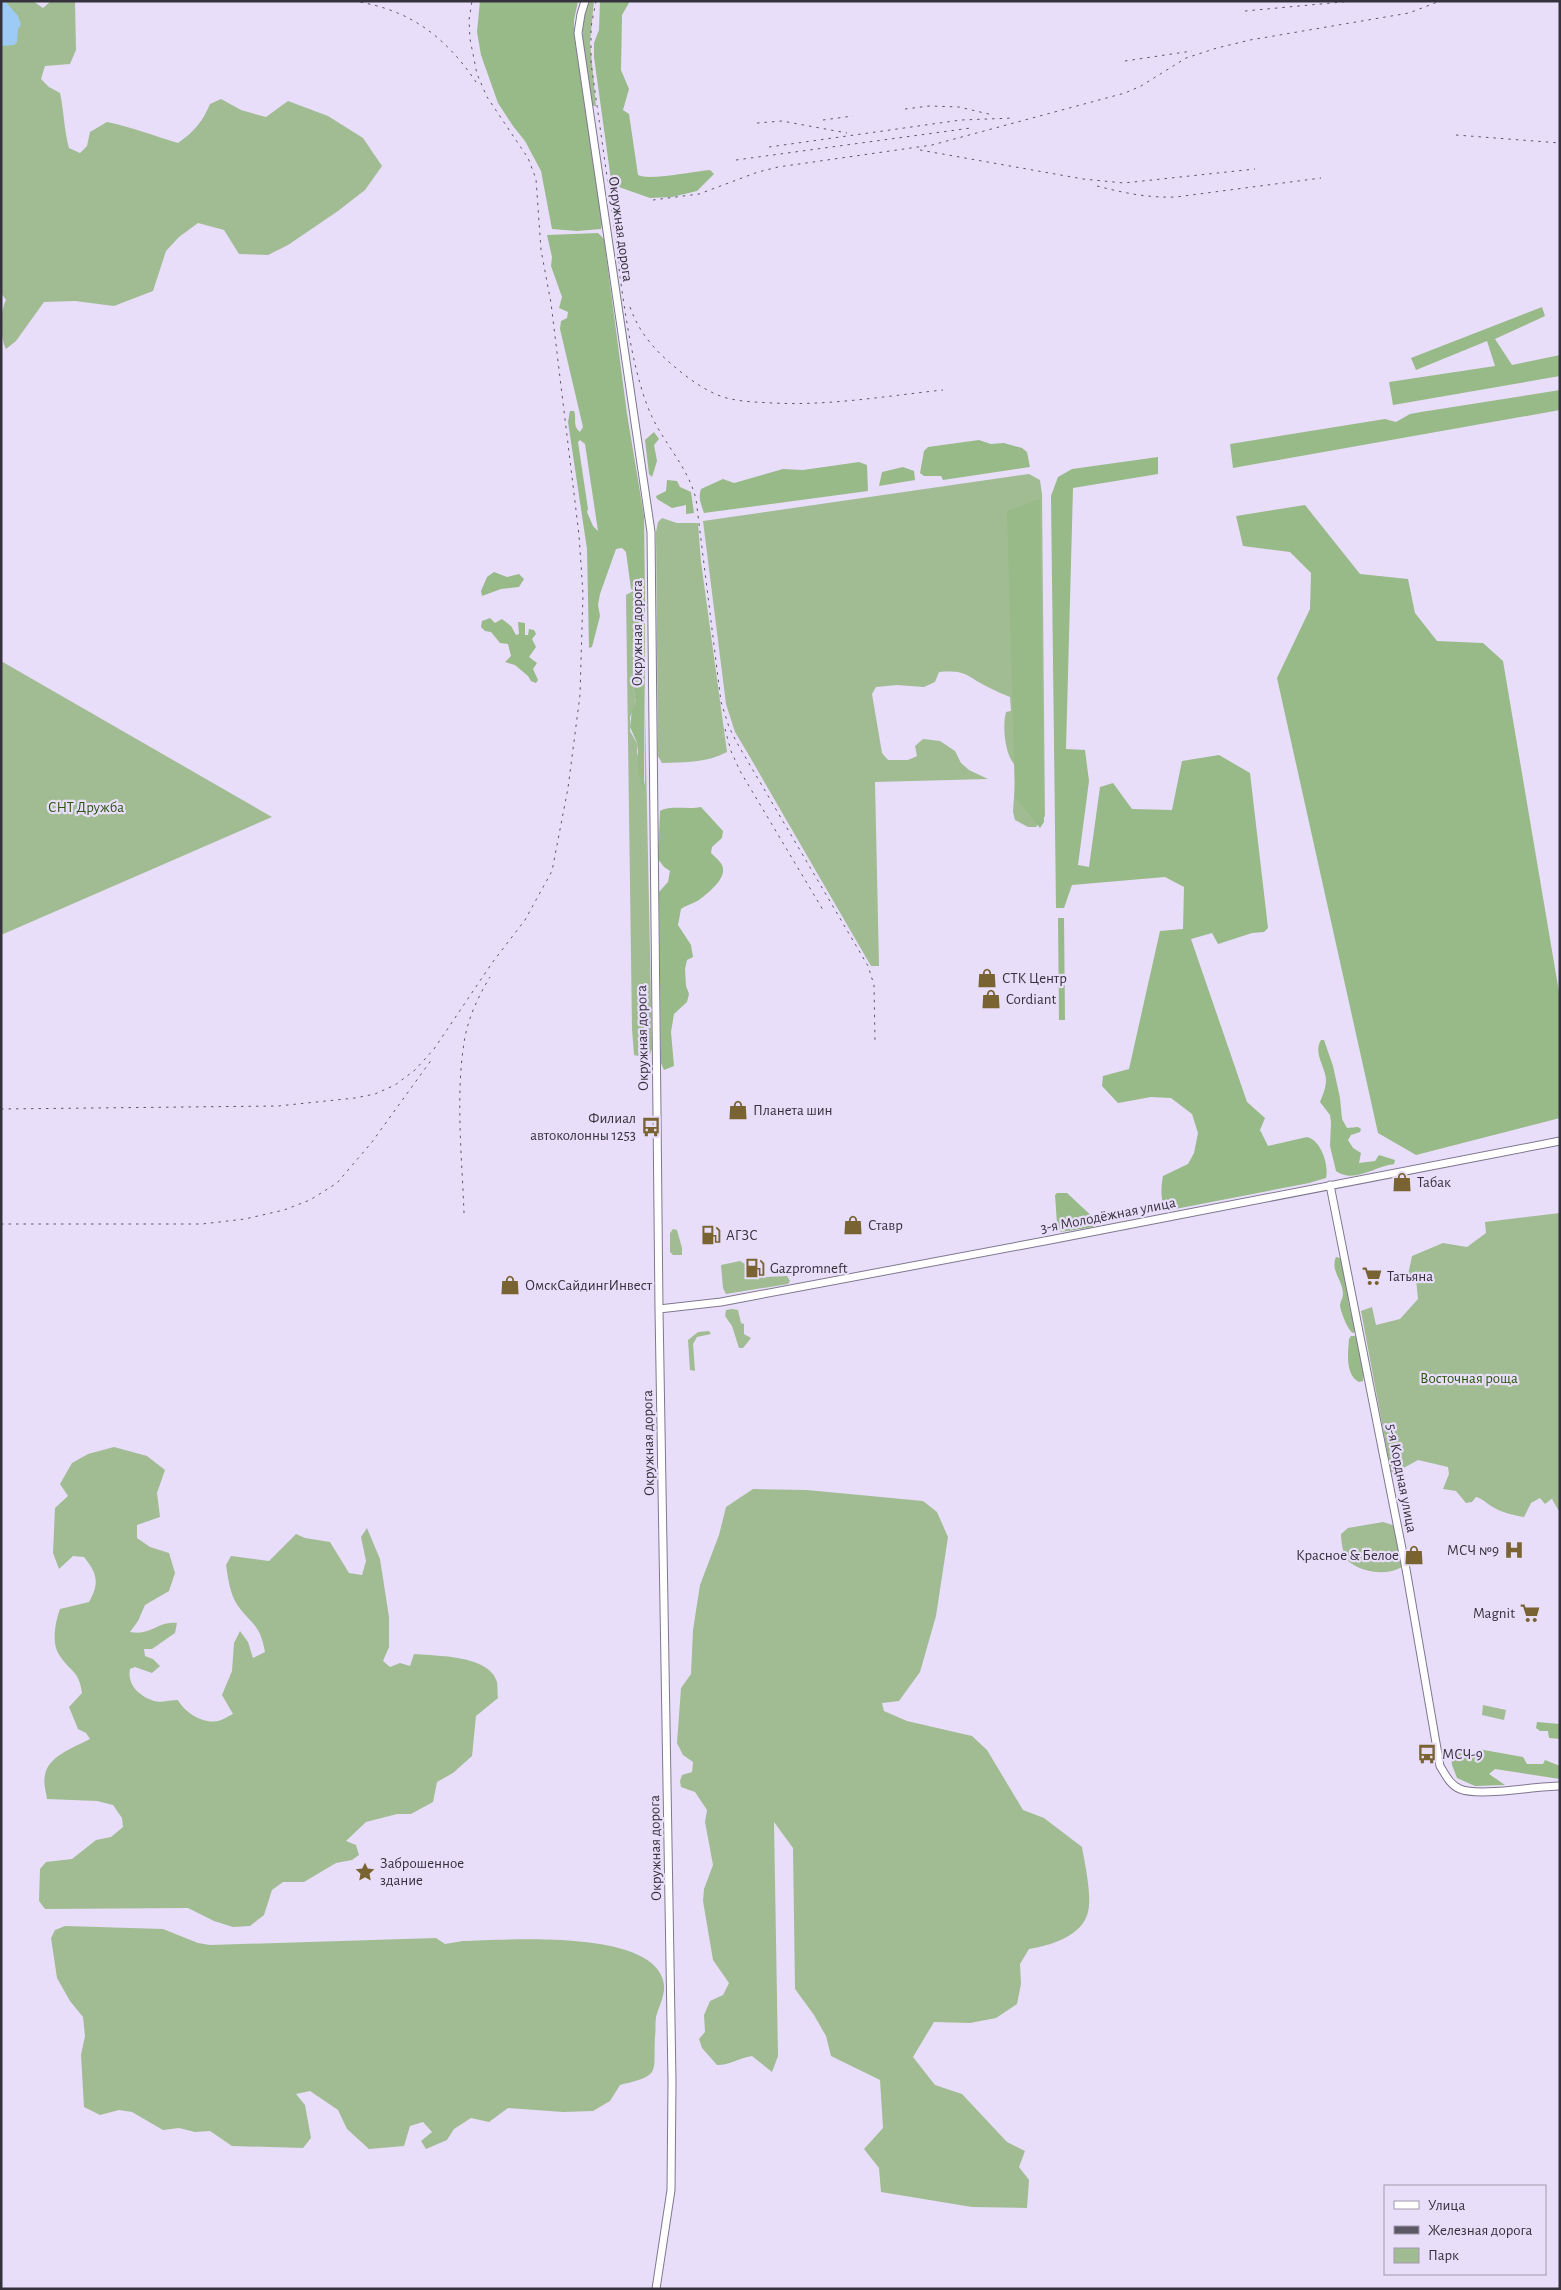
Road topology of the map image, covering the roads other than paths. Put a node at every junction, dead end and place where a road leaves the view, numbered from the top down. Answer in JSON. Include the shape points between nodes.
{"nodes":[{"id":1,"x":585,"y":1,"type":"edge"},
{"id":2,"x":1560,"y":1141,"type":"edge"},
{"id":3,"x":1330,"y":1185,"type":"junction"},
{"id":4,"x":659,"y":1309,"type":"junction"},
{"id":5,"x":1560,"y":1786,"type":"edge"},
{"id":6,"x":656,"y":2289,"type":"edge"}],
"edges":[{"from":1,"to":4,"type":"main road","name":"Окружная дорога","via":[[578,33],[650,532]]},
{"from":2,"to":3,"type":"main road","name":"3-я Молодёжная улица"},
{"from":3,"to":4,"type":"main road","name":"3-я Молодёжная улица","via":[[772,1292]]},
{"from":3,"to":5,"type":"main road","name":"5-я Кордная улица","via":[[1406,1568],[1440,1766],[1458,1789],[1475,1792]]},
{"from":4,"to":6,"type":"main road","name":"Окружная дорога","via":[[672,2126],[670,2199]]}]}
